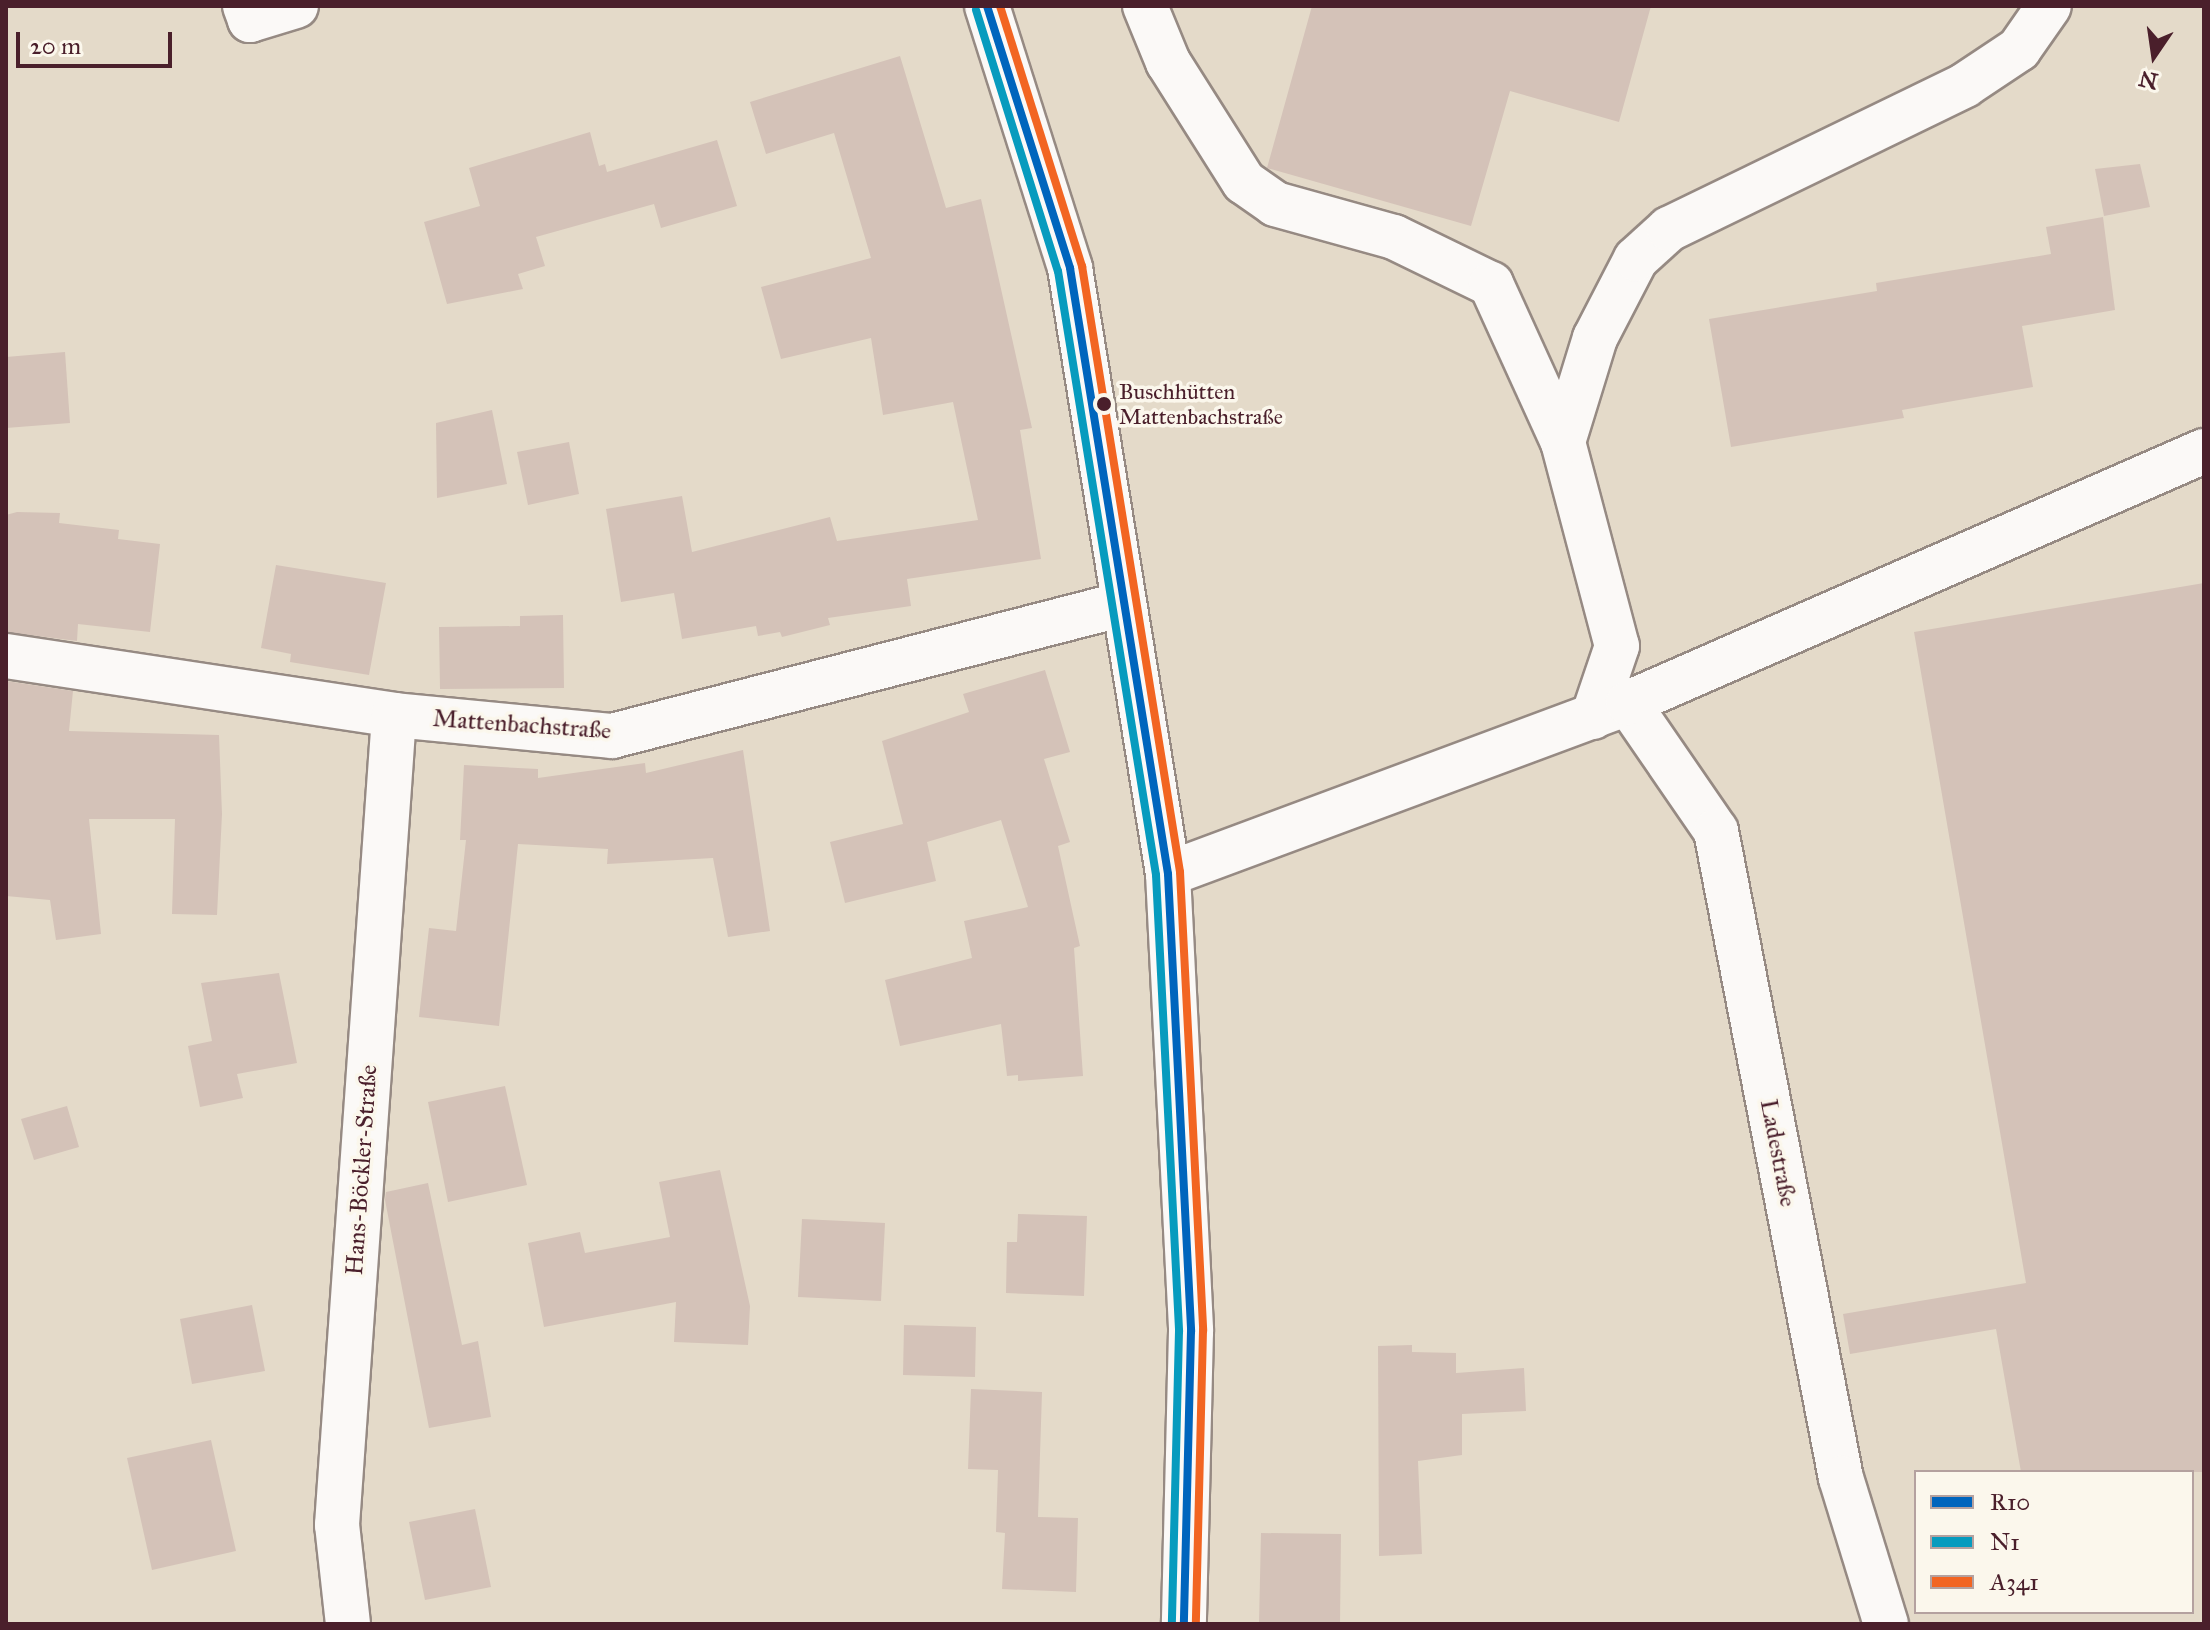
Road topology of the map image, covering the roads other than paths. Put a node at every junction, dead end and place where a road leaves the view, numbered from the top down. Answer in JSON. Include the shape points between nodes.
{"nodes":[{"id":1,"x":245,"y":6,"type":"edge"},
{"id":2,"x":296,"y":6,"type":"edge"},
{"id":3,"x":987,"y":6,"type":"edge"},
{"id":4,"x":1145,"y":6,"type":"edge"},
{"id":5,"x":2049,"y":6,"type":"edge"},
{"id":6,"x":1563,"y":442,"type":"junction"},
{"id":7,"x":2204,"y":451,"type":"edge"},
{"id":8,"x":1123,"y":604,"type":"junction"},
{"id":9,"x":6,"y":656,"type":"edge"},
{"id":10,"x":1610,"y":710,"type":"junction"},
{"id":11,"x":394,"y":715,"type":"junction"},
{"id":12,"x":1168,"y":874,"type":"junction"},
{"id":13,"x":348,"y":1624,"type":"edge"},
{"id":14,"x":1184,"y":1624,"type":"edge"},
{"id":15,"x":1886,"y":1624,"type":"edge"}],
"edges":[{"from":1,"to":2,"type":"street","via":[[250,20]]},
{"from":3,"to":8,"type":"street","via":[[1070,268]]},
{"from":4,"to":6,"type":"street","via":[[1168,62],[1244,182],[1275,204],[1394,237],[1491,284]]},
{"from":5,"to":6,"type":"street","via":[[2019,49],[1965,85],[1669,229],[1636,259],[1595,338]]},
{"from":6,"to":10,"type":"street","via":[[1617,646]]},
{"from":7,"to":10,"type":"street"},
{"from":8,"to":11,"type":"street","name":"Mattenbachstraße","via":[[612,736]]},
{"from":8,"to":12,"type":"street"},
{"from":9,"to":11,"type":"street","name":"Mattenbachstraße"},
{"from":10,"to":12,"type":"street"},
{"from":10,"to":15,"type":"street","name":"Ladestraße","via":[[1716,831],[1841,1478]]},
{"from":11,"to":13,"type":"street","name":"Hans-Böckler-Straße","via":[[337,1525]]},
{"from":12,"to":14,"type":"street","via":[[1191,1331]]}]}
